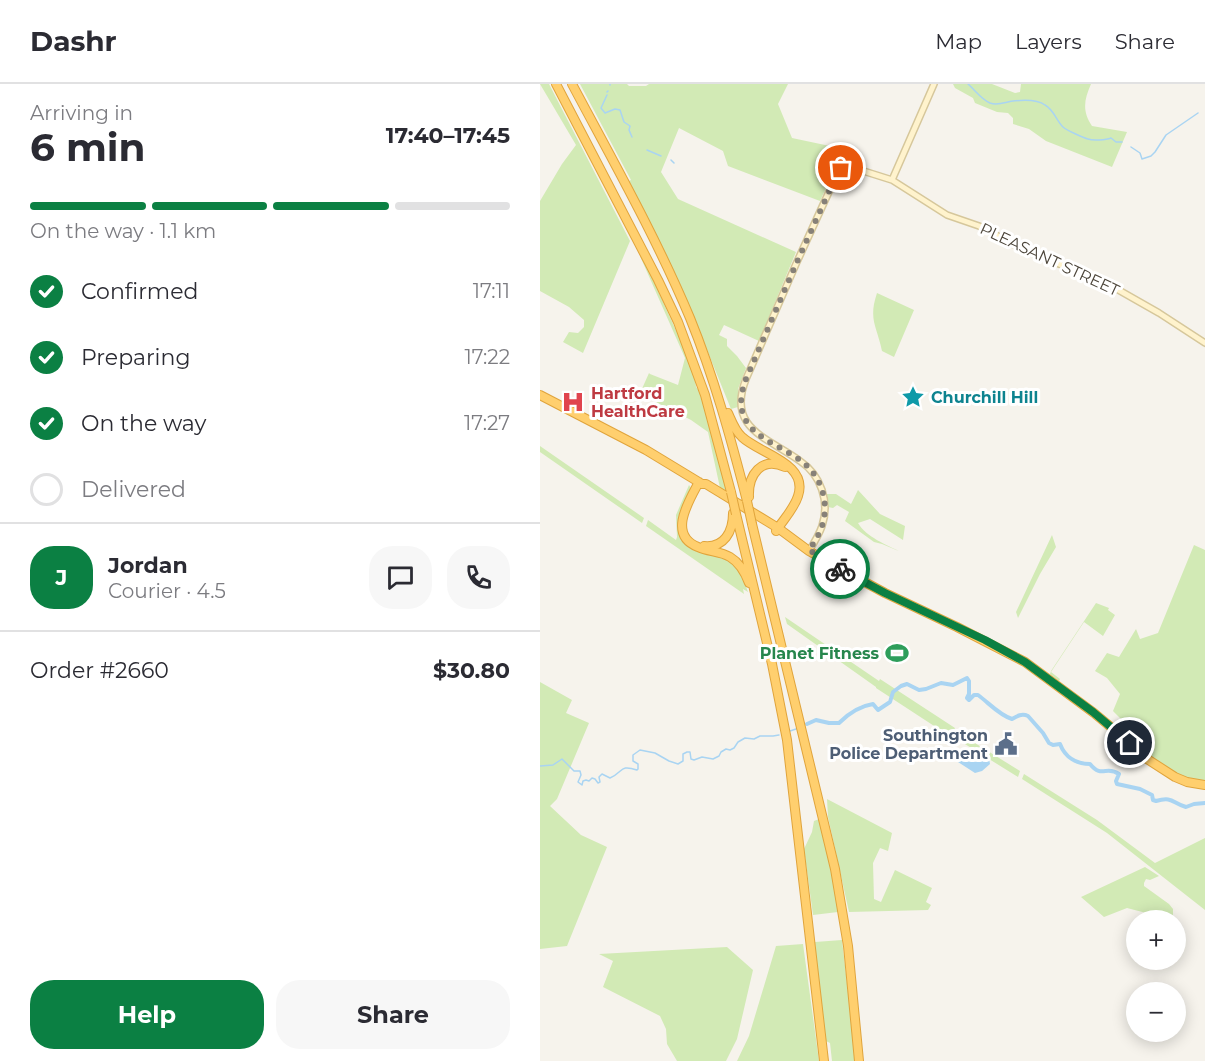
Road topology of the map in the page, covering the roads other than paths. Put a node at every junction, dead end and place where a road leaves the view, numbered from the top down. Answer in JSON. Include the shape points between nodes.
{"nodes":[{"id":1,"x":556,"y":84,"type":"edge"},
{"id":2,"x":572,"y":84,"type":"edge"},
{"id":3,"x":934,"y":84,"type":"edge"},
{"id":4,"x":892,"y":180,"type":"junction"},
{"id":5,"x":690,"y":317,"type":"junction"},
{"id":6,"x":1205,"y":343,"type":"edge"},
{"id":7,"x":540,"y":395,"type":"edge"},
{"id":8,"x":700,"y":483,"type":"junction"},
{"id":9,"x":748,"y":502,"type":"junction"},
{"id":10,"x":734,"y":513,"type":"junction"},
{"id":11,"x":777,"y":529,"type":"junction"},
{"id":12,"x":809,"y":550,"type":"junction"},
{"id":13,"x":753,"y":590,"type":"junction"},
{"id":14,"x":1205,"y":785,"type":"edge"},
{"id":15,"x":824,"y":1061,"type":"edge"},
{"id":16,"x":859,"y":1061,"type":"edge"}],
"edges":[{"from":1,"to":10,"type":"highway","bridge":true,"via":[[678,322],[707,402]]},
{"from":2,"to":5,"type":"highway"},
{"from":3,"to":4,"type":"street"},
{"from":4,"to":6,"type":"street","name":"PLEASANT STREET","via":[[947,215],[1108,284]]},
{"from":4,"to":12,"type":"street","name":"PLEASANT STREET","via":[[848,166],[839,169],[743,389],[743,411],[750,427],[802,462],[820,485],[825,515]]},
{"from":5,"to":9,"type":"highway","via":[[717,391]]},
{"from":5,"to":11,"type":"highway","via":[[735,429],[747,441],[789,465],[798,476],[798,496]]},
{"from":7,"to":8,"type":"highway"},
{"from":8,"to":10,"type":"highway","via":[[685,522],[692,540],[707,547],[720,544],[730,532]]},
{"from":8,"to":11,"type":"highway"},
{"from":8,"to":13,"type":"highway","via":[[683,514],[683,533],[694,546],[734,560]]},
{"from":9,"to":11,"type":"highway","via":[[749,484],[757,470],[771,463],[789,470],[795,477],[796,492]]},
{"from":9,"to":16,"type":"highway","bridge":true,"via":[[838,884]]},
{"from":10,"to":13,"type":"highway"},
{"from":11,"to":12,"type":"highway"},
{"from":12,"to":14,"type":"highway","via":[[885,593],[1025,662],[1100,718],[1144,757],[1175,777]]},
{"from":13,"to":15,"type":"highway","via":[[776,683],[789,759]]}]}
